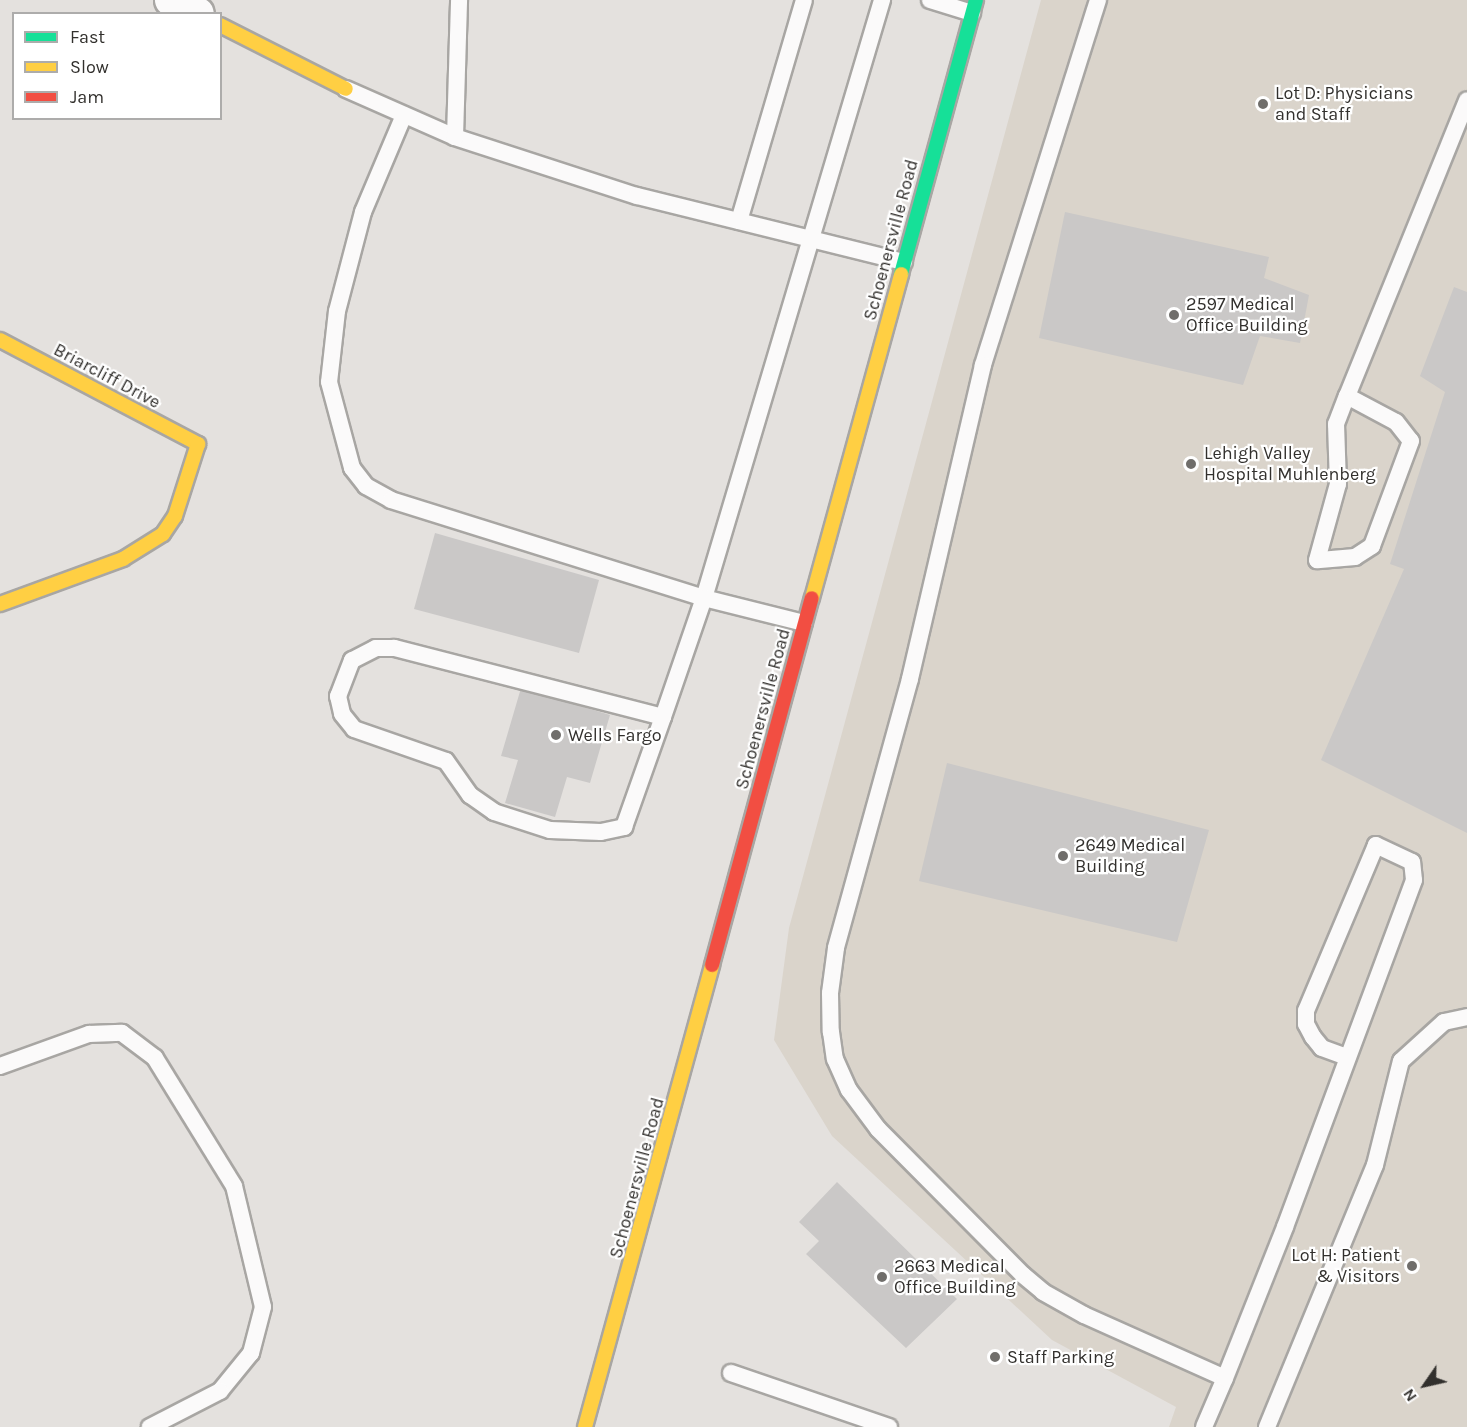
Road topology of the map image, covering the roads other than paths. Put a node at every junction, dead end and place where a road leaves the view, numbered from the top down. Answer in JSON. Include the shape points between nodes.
{"nodes":[{"id":1,"x":171,"y":0,"type":"edge"},
{"id":2,"x":459,"y":0,"type":"edge"},
{"id":3,"x":804,"y":0,"type":"edge"},
{"id":4,"x":882,"y":0,"type":"edge"},
{"id":5,"x":930,"y":0,"type":"edge"},
{"id":6,"x":1098,"y":0,"type":"edge"},
{"id":7,"x":974,"y":6,"type":"edge"},
{"id":8,"x":194,"y":12,"type":"edge"},
{"id":9,"x":222,"y":26,"type":"edge"},
{"id":10,"x":346,"y":89,"type":"joint"},
{"id":11,"x":1467,"y":100,"type":"edge"},
{"id":12,"x":404,"y":115,"type":"junction"},
{"id":13,"x":455,"y":137,"type":"junction"},
{"id":14,"x":739,"y":221,"type":"junction"},
{"id":15,"x":810,"y":238,"type":"junction"},
{"id":16,"x":904,"y":262,"type":"junction"},
{"id":17,"x":0,"y":340,"type":"edge"},
{"id":18,"x":1347,"y":396,"type":"junction"},
{"id":19,"x":704,"y":598,"type":"junction"},
{"id":20,"x":0,"y":604,"type":"edge"},
{"id":21,"x":804,"y":623,"type":"junction"},
{"id":22,"x":663,"y":717,"type":"junction"},
{"id":23,"x":1467,"y":1017,"type":"edge"},
{"id":24,"x":1347,"y":1057,"type":"junction"},
{"id":25,"x":0,"y":1066,"type":"edge"},
{"id":26,"x":731,"y":1373,"type":"dead end"},
{"id":27,"x":1225,"y":1378,"type":"junction"},
{"id":28,"x":150,"y":1427,"type":"edge"},
{"id":29,"x":585,"y":1427,"type":"edge"},
{"id":30,"x":890,"y":1427,"type":"edge"},
{"id":31,"x":1204,"y":1427,"type":"edge"},
{"id":32,"x":1267,"y":1427,"type":"edge"}],
"edges":[{"from":1,"to":8,"type":"street"},
{"from":2,"to":13,"type":"lane"},
{"from":3,"to":14,"type":"lane"},
{"from":4,"to":15,"type":"lane"},
{"from":5,"to":7,"type":"lane"},
{"from":6,"to":27,"type":"lane","via":[[983,365],[910,679],[836,948],[830,993],[831,1032],[835,1059],[849,1090],[878,1129],[1023,1275],[1043,1292],[1084,1315]]},
{"from":7,"to":16,"type":"main road","name":"Schoenersville Road"},
{"from":9,"to":10,"type":"main road"},
{"from":10,"to":12,"type":"lane"},
{"from":11,"to":18,"type":"lane"},
{"from":12,"to":13,"type":"lane"},
{"from":12,"to":19,"type":"lane","via":[[363,212],[337,311],[329,382],[352,468],[366,486],[391,500]]},
{"from":13,"to":14,"type":"lane","via":[[637,196]]},
{"from":14,"to":15,"type":"lane"},
{"from":15,"to":16,"type":"lane"},
{"from":15,"to":19,"type":"lane"},
{"from":16,"to":21,"type":"main road","name":"Schoenersville Road"},
{"from":17,"to":20,"type":"main road","name":"Briarcliff Drive","via":[[198,444],[175,516],[163,534],[123,559]]},
{"from":18,"to":18,"type":"lane","via":[[1336,424],[1338,484],[1317,560],[1355,557],[1372,546],[1411,441],[1396,422]]},
{"from":19,"to":21,"type":"lane"},
{"from":19,"to":22,"type":"lane"},
{"from":21,"to":29,"type":"main road","name":"Schoenersville Road"},
{"from":22,"to":22,"type":"lane","via":[[394,648],[376,648],[352,660],[338,696],[342,714],[354,729],[446,761],[470,795],[494,812],[550,830],[601,832],[624,827]]},
{"from":23,"to":32,"type":"lane","via":[[1444,1022],[1401,1061],[1375,1165]]},
{"from":24,"to":24,"type":"lane","via":[[1414,880],[1412,862],[1376,845],[1306,1011],[1312,1037],[1322,1047]]},
{"from":24,"to":27,"type":"lane"},
{"from":25,"to":28,"type":"lane","via":[[89,1034],[122,1033],[155,1058],[234,1186],[263,1307],[251,1353],[220,1391]]},
{"from":26,"to":30,"type":"lane"},
{"from":27,"to":31,"type":"lane"}]}
